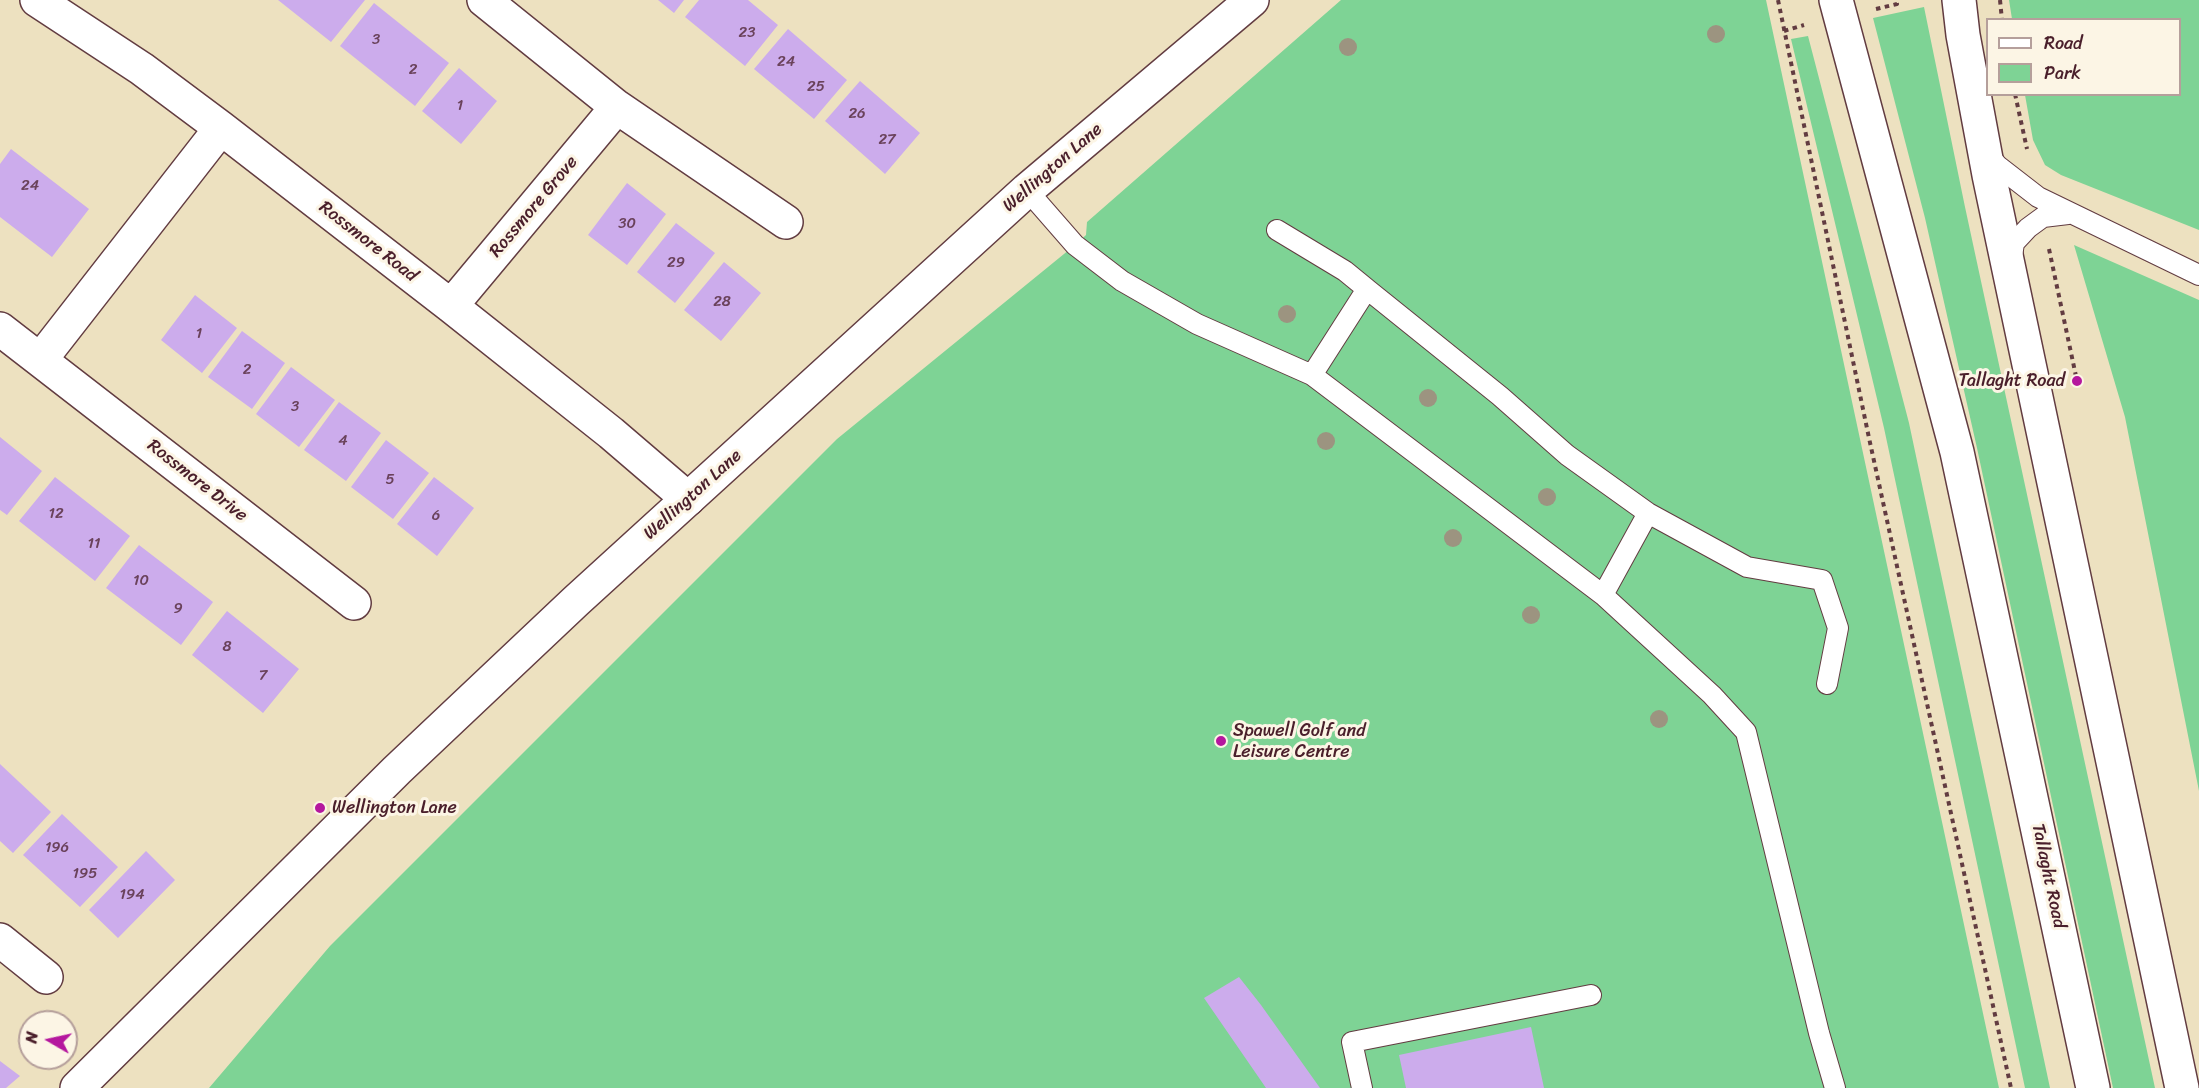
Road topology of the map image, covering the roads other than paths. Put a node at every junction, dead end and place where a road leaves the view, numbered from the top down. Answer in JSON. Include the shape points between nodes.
{"nodes":[{"id":1,"x":37,"y":0,"type":"edge"},
{"id":2,"x":484,"y":0,"type":"edge"},
{"id":3,"x":1252,"y":0,"type":"edge"},
{"id":4,"x":1836,"y":0,"type":"edge"},
{"id":5,"x":1959,"y":0,"type":"edge"},
{"id":6,"x":617,"y":107,"type":"junction"},
{"id":7,"x":221,"y":128,"type":"junction"},
{"id":8,"x":1984,"y":151,"type":"junction"},
{"id":9,"x":1027,"y":190,"type":"junction"},
{"id":10,"x":2068,"y":214,"type":"junction"},
{"id":11,"x":786,"y":222,"type":"dead end"},
{"id":12,"x":1277,"y":231,"type":"dead end"},
{"id":13,"x":2011,"y":275,"type":"junction"},
{"id":14,"x":2199,"y":275,"type":"edge"},
{"id":15,"x":1367,"y":289,"type":"junction"},
{"id":16,"x":451,"y":306,"type":"junction"},
{"id":17,"x":0,"y":329,"type":"edge"},
{"id":18,"x":41,"y":359,"type":"junction"},
{"id":19,"x":1312,"y":375,"type":"junction"},
{"id":20,"x":688,"y":499,"type":"junction"},
{"id":21,"x":1647,"y":513,"type":"junction"},
{"id":22,"x":1603,"y":595,"type":"junction"},
{"id":23,"x":354,"y":603,"type":"dead end"},
{"id":24,"x":1827,"y":684,"type":"dead end"},
{"id":25,"x":0,"y":940,"type":"edge"},
{"id":26,"x":46,"y":977,"type":"dead end"},
{"id":27,"x":1591,"y":995,"type":"dead end"},
{"id":28,"x":78,"y":1088,"type":"edge"},
{"id":29,"x":1362,"y":1088,"type":"edge"},
{"id":30,"x":1835,"y":1088,"type":"edge"},
{"id":31,"x":2093,"y":1088,"type":"edge"},
{"id":32,"x":2182,"y":1088,"type":"edge"}],
"edges":[{"from":1,"to":7,"type":"street","name":"Rossmore Road","via":[[142,69]]},
{"from":2,"to":6,"type":"street"},
{"from":3,"to":9,"type":"street","name":"Wellington Lane"},
{"from":4,"to":31,"type":"street","name":"Tallaght Road","via":[[1957,452]]},
{"from":5,"to":8,"type":"street"},
{"from":6,"to":11,"type":"street"},
{"from":6,"to":16,"type":"street","name":"Rossmore Grove"},
{"from":7,"to":16,"type":"street","name":"Rossmore Road"},
{"from":7,"to":18,"type":"street"},
{"from":8,"to":10,"type":"lane","via":[[2025,189]]},
{"from":8,"to":13,"type":"street"},
{"from":9,"to":19,"type":"lane","via":[[1075,245],[1122,281],[1197,324]]},
{"from":9,"to":20,"type":"street","name":"Wellington Lane"},
{"from":10,"to":13,"type":"lane","via":[[2043,217],[2028,228],[2014,243]]},
{"from":10,"to":14,"type":"lane"},
{"from":12,"to":15,"type":"lane","via":[[1345,271]]},
{"from":13,"to":32,"type":"street"},
{"from":15,"to":19,"type":"lane"},
{"from":15,"to":21,"type":"lane","via":[[1500,396],[1566,455]]},
{"from":16,"to":20,"type":"street","name":"Rossmore Road"},
{"from":17,"to":18,"type":"street","name":"Rossmore Drive"},
{"from":18,"to":23,"type":"street","name":"Rossmore Drive"},
{"from":19,"to":22,"type":"lane"},
{"from":20,"to":28,"type":"street","name":"Wellington Lane","via":[[397,770]]},
{"from":21,"to":22,"type":"lane"},
{"from":21,"to":24,"type":"lane","via":[[1747,567],[1822,580],[1838,628]]},
{"from":22,"to":30,"type":"lane","via":[[1712,695],[1746,732]]},
{"from":25,"to":26,"type":"street"},
{"from":27,"to":29,"type":"lane","via":[[1352,1042]]}]}
